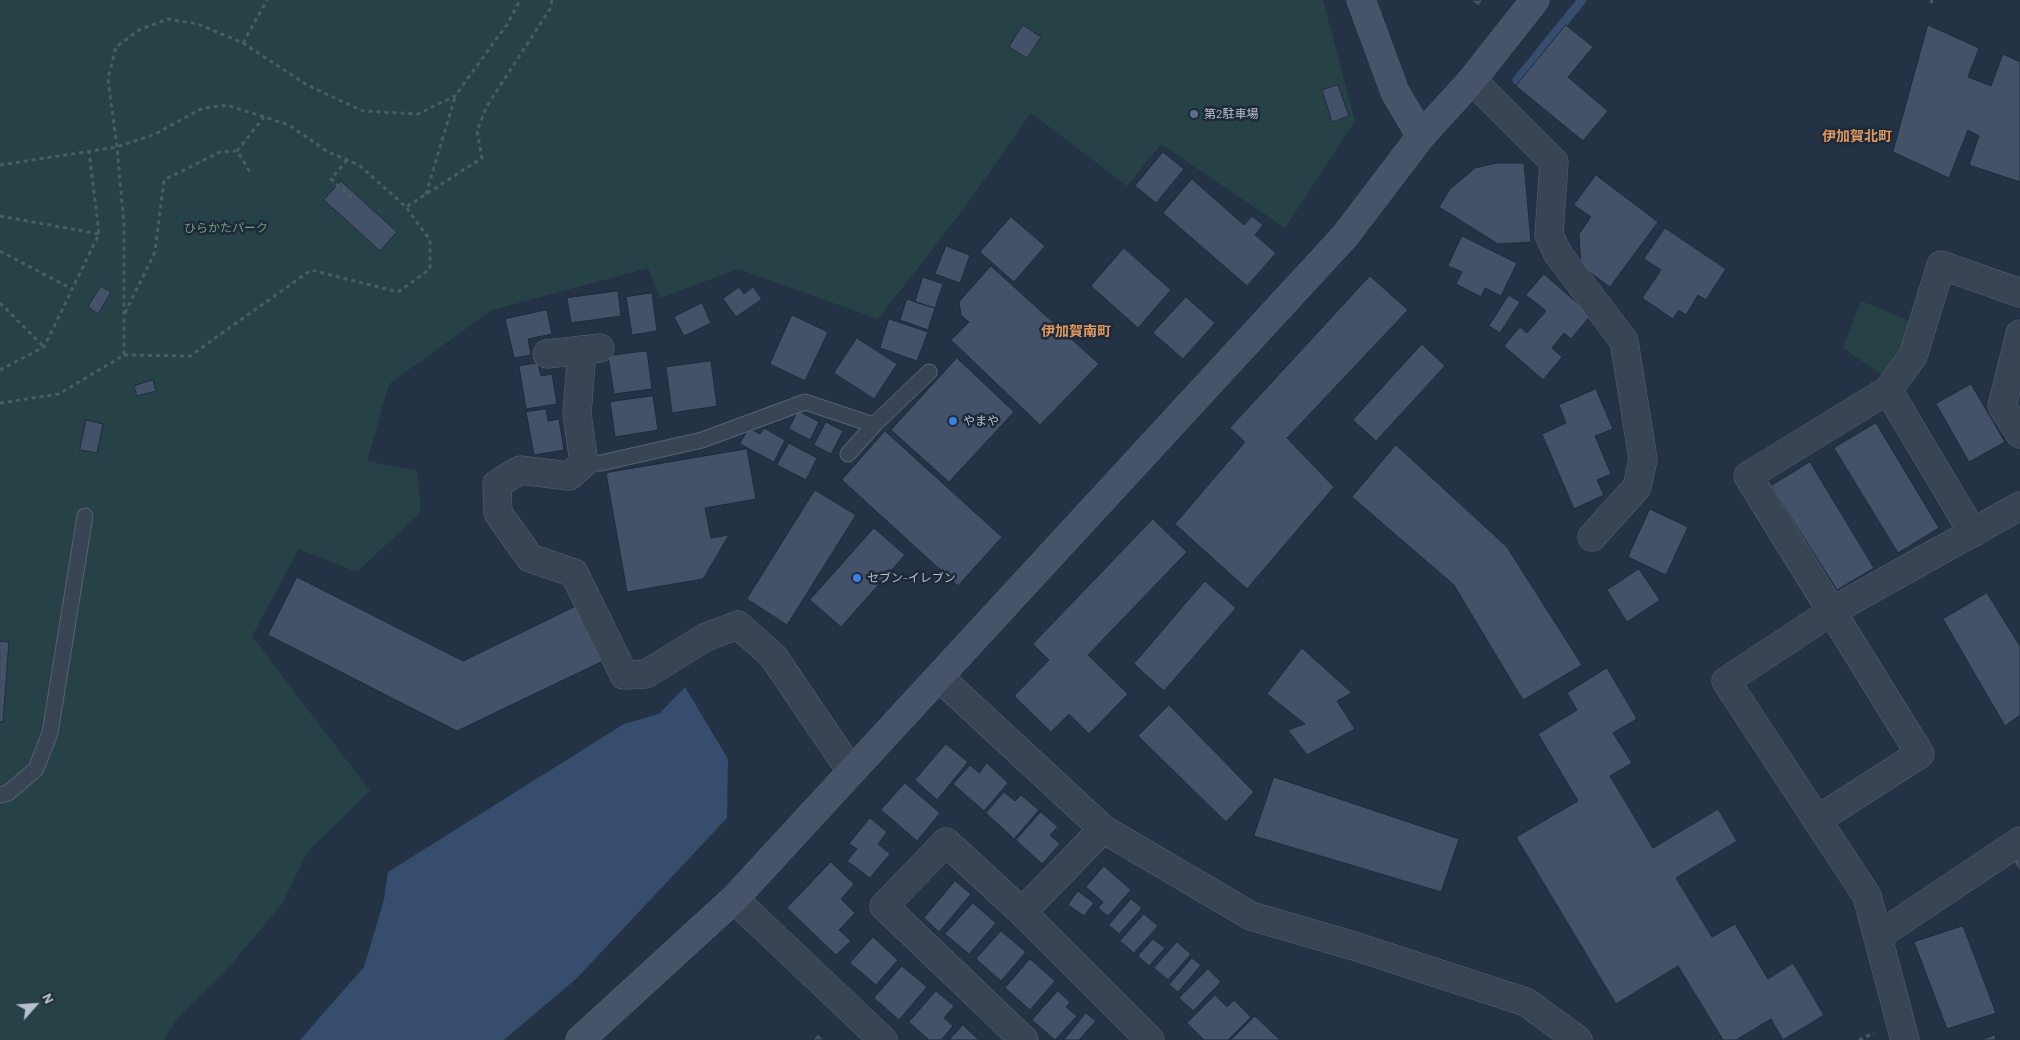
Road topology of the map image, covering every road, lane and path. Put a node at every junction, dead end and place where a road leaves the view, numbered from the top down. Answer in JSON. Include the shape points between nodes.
{"nodes":[{"id":1,"x":267,"y":0,"type":"edge"},
{"id":2,"x":520,"y":0,"type":"edge"},
{"id":3,"x":552,"y":0,"type":"edge"},
{"id":4,"x":1360,"y":0,"type":"edge"},
{"id":5,"x":1535,"y":0,"type":"edge"},
{"id":6,"x":243,"y":43,"type":"junction"},
{"id":7,"x":1472,"y":80,"type":"junction"},
{"id":8,"x":455,"y":96,"type":"junction"},
{"id":9,"x":264,"y":117,"type":"junction"},
{"id":10,"x":1421,"y":136,"type":"junction"},
{"id":11,"x":117,"y":147,"type":"junction"},
{"id":12,"x":89,"y":151,"type":"junction"},
{"id":13,"x":236,"y":151,"type":"junction"},
{"id":14,"x":347,"y":160,"type":"junction"},
{"id":15,"x":0,"y":165,"type":"edge"},
{"id":16,"x":250,"y":172,"type":"dead end"},
{"id":17,"x":426,"y":194,"type":"junction"},
{"id":18,"x":354,"y":200,"type":"dead end"},
{"id":19,"x":406,"y":207,"type":"junction"},
{"id":20,"x":0,"y":216,"type":"edge"},
{"id":21,"x":99,"y":234,"type":"junction"},
{"id":22,"x":0,"y":252,"type":"edge"},
{"id":23,"x":72,"y":289,"type":"junction"},
{"id":24,"x":2020,"y":293,"type":"edge"},
{"id":25,"x":0,"y":303,"type":"edge"},
{"id":26,"x":125,"y":314,"type":"junction"},
{"id":27,"x":2020,"y":334,"type":"edge"},
{"id":28,"x":44,"y":347,"type":"junction"},
{"id":29,"x":547,"y":354,"type":"dead end"},
{"id":30,"x":124,"y":355,"type":"junction"},
{"id":31,"x":0,"y":370,"type":"edge"},
{"id":32,"x":929,"y":372,"type":"dead end"},
{"id":33,"x":1888,"y":390,"type":"junction"},
{"id":34,"x":0,"y":404,"type":"edge"},
{"id":35,"x":874,"y":425,"type":"junction"},
{"id":36,"x":2020,"y":434,"type":"edge"},
{"id":37,"x":848,"y":454,"type":"dead end"},
{"id":38,"x":584,"y":463,"type":"junction"},
{"id":39,"x":2020,"y":506,"type":"edge"},
{"id":40,"x":85,"y":516,"type":"dead end"},
{"id":41,"x":1973,"y":533,"type":"junction"},
{"id":42,"x":1592,"y":537,"type":"dead end"},
{"id":43,"x":1832,"y":612,"type":"junction"},
{"id":44,"x":939,"y":677,"type":"junction"},
{"id":45,"x":851,"y":771,"type":"junction"},
{"id":46,"x":0,"y":795,"type":"edge"},
{"id":47,"x":1817,"y":820,"type":"junction"},
{"id":48,"x":1103,"y":830,"type":"junction"},
{"id":49,"x":2020,"y":841,"type":"edge"},
{"id":50,"x":734,"y":899,"type":"junction"},
{"id":51,"x":1022,"y":912,"type":"junction"},
{"id":52,"x":1878,"y":936,"type":"junction"},
{"id":53,"x":580,"y":1040,"type":"edge"},
{"id":54,"x":883,"y":1040,"type":"edge"},
{"id":55,"x":1024,"y":1040,"type":"edge"},
{"id":56,"x":1150,"y":1040,"type":"edge"},
{"id":57,"x":1578,"y":1040,"type":"edge"},
{"id":58,"x":1905,"y":1040,"type":"edge"}],
"edges":[{"from":1,"to":6,"type":"path"},
{"from":2,"to":8,"type":"path","via":[[508,23]]},
{"from":3,"to":17,"type":"path","via":[[550,9],[487,106],[476,130],[482,158]]},
{"from":4,"to":10,"type":"street","via":[[1395,92]]},
{"from":5,"to":7,"type":"street"},
{"from":6,"to":8,"type":"path","via":[[307,85],[364,111],[418,114]]},
{"from":6,"to":11,"type":"path","via":[[198,24],[168,19],[139,30],[116,47],[108,79]]},
{"from":7,"to":10,"type":"street"},
{"from":7,"to":42,"type":"street","via":[[1554,162],[1549,235],[1558,254],[1624,341],[1643,459],[1637,487]]},
{"from":8,"to":17,"type":"path"},
{"from":9,"to":11,"type":"path","via":[[227,105],[203,108],[154,135]]},
{"from":9,"to":13,"type":"path"},
{"from":9,"to":14,"type":"path","via":[[289,125],[328,152]]},
{"from":10,"to":44,"type":"street","via":[[1345,236]]},
{"from":11,"to":12,"type":"path"},
{"from":11,"to":26,"type":"path","via":[[124,224]]},
{"from":12,"to":15,"type":"path"},
{"from":12,"to":21,"type":"path"},
{"from":13,"to":16,"type":"path"},
{"from":13,"to":26,"type":"path","via":[[220,152],[164,180],[155,252]]},
{"from":14,"to":18,"type":"path","via":[[331,179]]},
{"from":14,"to":19,"type":"path","via":[[359,165]]},
{"from":17,"to":19,"type":"path"},
{"from":19,"to":30,"type":"path","via":[[430,240],[430,269],[398,292],[311,270],[190,356]]},
{"from":20,"to":21,"type":"path"},
{"from":21,"to":23,"type":"path"},
{"from":22,"to":23,"type":"path"},
{"from":23,"to":28,"type":"path"},
{"from":24,"to":33,"type":"street","via":[[1941,266],[1913,356]]},
{"from":25,"to":28,"type":"path"},
{"from":26,"to":30,"type":"path"},
{"from":27,"to":36,"type":"street","via":[[2002,406]]},
{"from":28,"to":31,"type":"path"},
{"from":29,"to":38,"type":"street","via":[[591,349],[577,414]]},
{"from":30,"to":34,"type":"path","via":[[59,394]]},
{"from":32,"to":35,"type":"lane"},
{"from":33,"to":41,"type":"street"},
{"from":33,"to":43,"type":"street","via":[[1748,476]]},
{"from":35,"to":37,"type":"lane"},
{"from":35,"to":38,"type":"lane","via":[[806,402],[702,440],[601,463]]},
{"from":38,"to":45,"type":"street","via":[[570,476],[520,470],[497,484],[498,513],[530,558],[574,573],[624,675],[646,674],[706,638],[738,625],[773,656]]},
{"from":39,"to":41,"type":"street"},
{"from":40,"to":46,"type":"lane","via":[[50,733],[36,768],[8,794]]},
{"from":41,"to":43,"type":"street"},
{"from":43,"to":47,"type":"street","via":[[1920,754]]},
{"from":43,"to":47,"type":"street","via":[[1726,681]]},
{"from":44,"to":45,"type":"street"},
{"from":44,"to":48,"type":"street"},
{"from":45,"to":50,"type":"street"},
{"from":47,"to":52,"type":"street","via":[[1867,896]]},
{"from":48,"to":51,"type":"street"},
{"from":48,"to":57,"type":"street","via":[[1251,916],[1526,1002]]},
{"from":49,"to":52,"type":"street"},
{"from":50,"to":53,"type":"street"},
{"from":50,"to":54,"type":"street"},
{"from":51,"to":55,"type":"street","via":[[946,842],[884,906]]},
{"from":51,"to":56,"type":"street"},
{"from":52,"to":58,"type":"street"}]}
